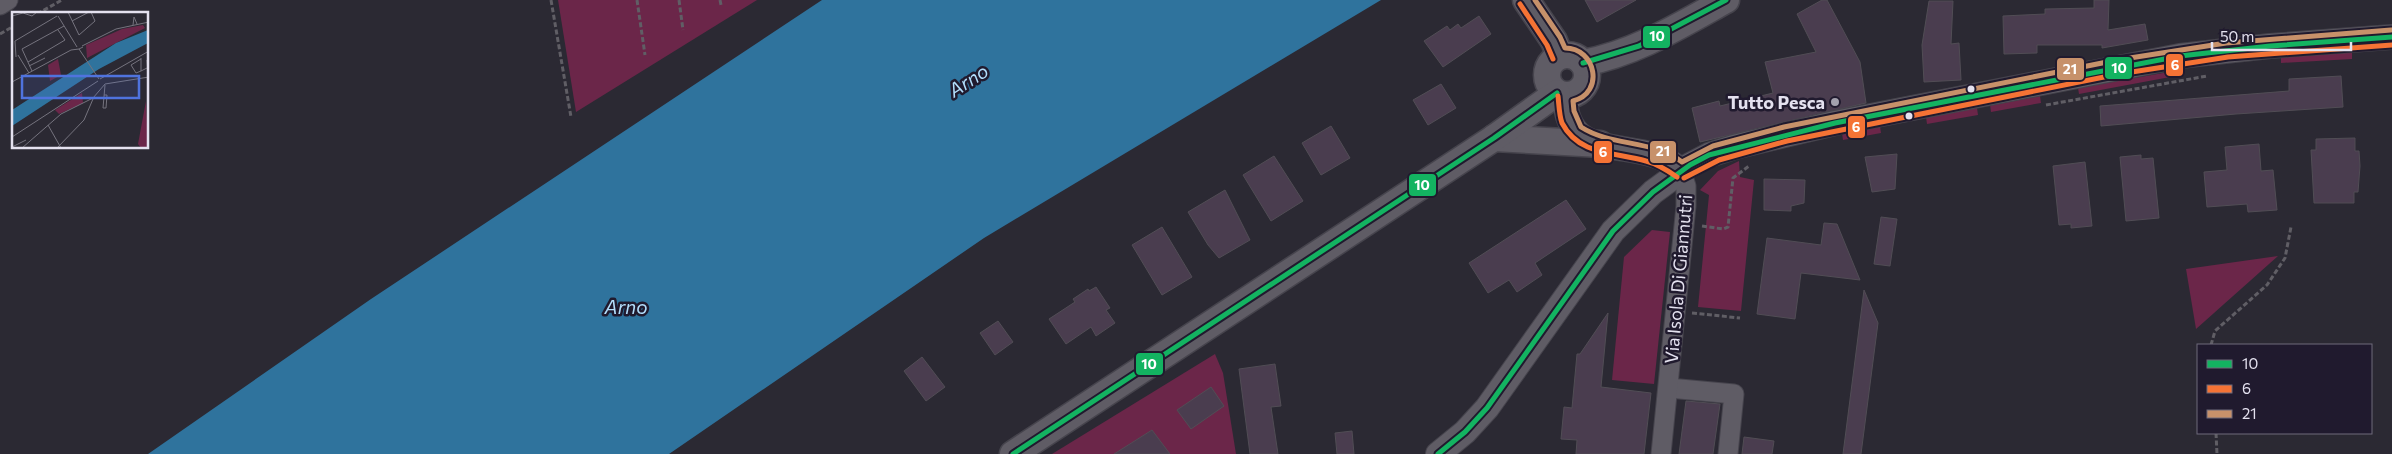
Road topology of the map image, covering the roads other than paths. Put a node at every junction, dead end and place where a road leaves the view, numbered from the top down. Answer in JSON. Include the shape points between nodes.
{"nodes":[{"id":1,"x":8,"y":0,"type":"edge"},
{"id":2,"x":1526,"y":0,"type":"edge"},
{"id":3,"x":1726,"y":0,"type":"edge"},
{"id":4,"x":0,"y":5,"type":"edge"},
{"id":5,"x":2392,"y":37,"type":"edge"},
{"id":6,"x":1571,"y":60,"type":"junction"},
{"id":7,"x":1561,"y":94,"type":"junction"},
{"id":8,"x":1494,"y":138,"type":"junction"},
{"id":9,"x":1600,"y":144,"type":"junction"},
{"id":10,"x":1681,"y":171,"type":"junction"},
{"id":11,"x":1668,"y":388,"type":"junction"},
{"id":12,"x":1444,"y":452,"type":"edge"},
{"id":13,"x":1013,"y":454,"type":"edge"},
{"id":14,"x":1662,"y":454,"type":"edge"},
{"id":15,"x":1728,"y":454,"type":"edge"}],
"edges":[{"from":1,"to":4,"type":"street"},
{"from":2,"to":6,"type":"main road"},
{"from":3,"to":6,"type":"main road","via":[[1640,46],[1599,60]]},
{"from":5,"to":10,"type":"street","via":[[2227,50],[2145,62],[1785,134],[1716,153]]},
{"from":6,"to":7,"type":"main road","via":[[1554,59],[1547,70],[1548,83]]},
{"from":7,"to":8,"type":"main road"},
{"from":7,"to":9,"type":"street","via":[[1575,132]]},
{"from":8,"to":9,"type":"main road"},
{"from":8,"to":13,"type":"main road"},
{"from":9,"to":10,"type":"street","via":[[1656,154]]},
{"from":10,"to":11,"type":"street","name":"Via Isola Di Giannutri","via":[[1686,186],[1685,223]]},
{"from":10,"to":12,"type":"street","via":[[1653,192],[1613,231],[1497,396],[1477,421]]},
{"from":11,"to":14,"type":"street","name":"Via Isola Di Giannutri"},
{"from":11,"to":15,"type":"street","name":"Via Isola Di Giannutri","via":[[1734,394]]}]}
